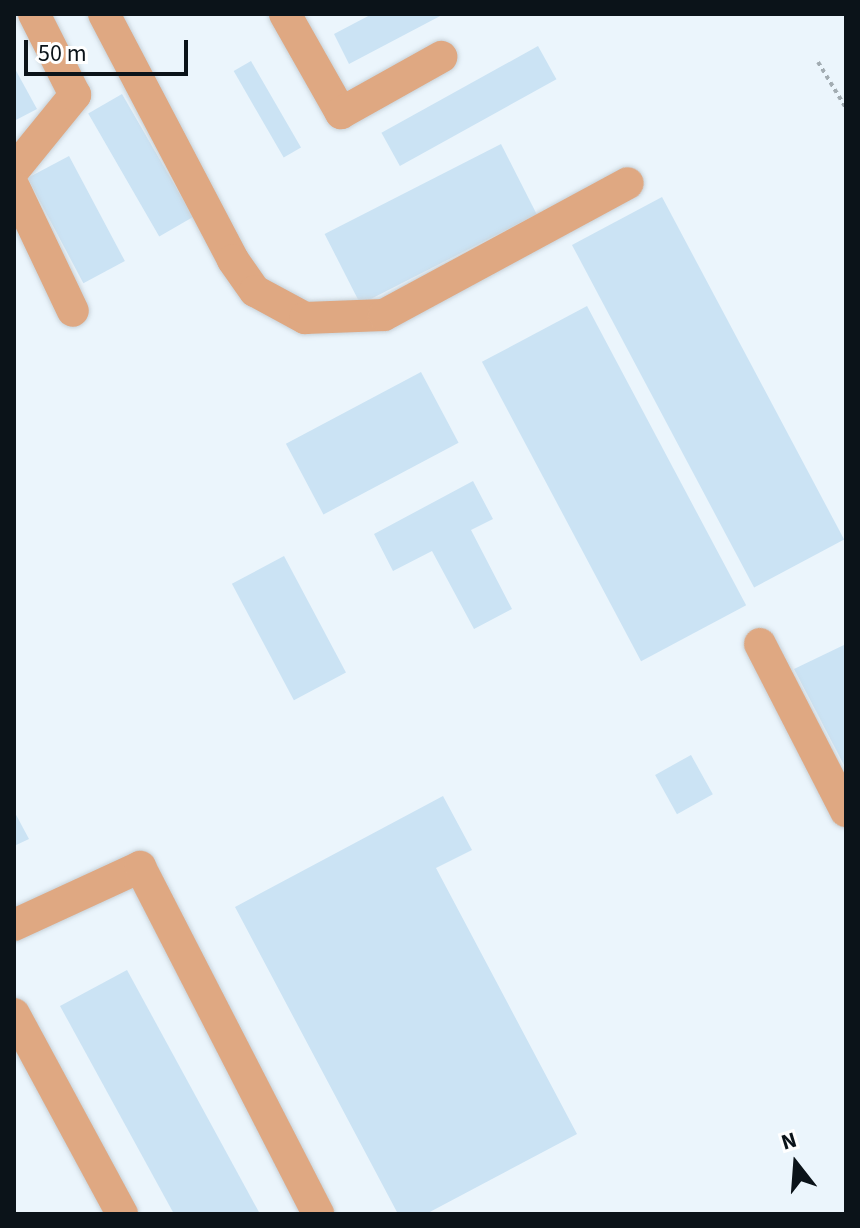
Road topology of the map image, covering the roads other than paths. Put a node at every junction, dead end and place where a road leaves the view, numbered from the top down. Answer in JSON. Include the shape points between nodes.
{"nodes":[{"id":1,"x":34,"y":14,"type":"edge"},
{"id":2,"x":104,"y":14,"type":"edge"},
{"id":3,"x":290,"y":16,"type":"edge"},
{"id":4,"x":441,"y":57,"type":"dead end"},
{"id":5,"x":14,"y":170,"type":"edge"},
{"id":6,"x":628,"y":183,"type":"dead end"},
{"id":7,"x":14,"y":187,"type":"edge"},
{"id":8,"x":73,"y":311,"type":"dead end"},
{"id":9,"x":760,"y":644,"type":"dead end"},
{"id":10,"x":846,"y":811,"type":"edge"},
{"id":11,"x":14,"y":925,"type":"edge"},
{"id":12,"x":14,"y":1014,"type":"edge"},
{"id":13,"x":122,"y":1214,"type":"edge"},
{"id":14,"x":318,"y":1214,"type":"edge"}],
"edges":[{"from":1,"to":5,"type":"lane","via":[[75,95]]},
{"from":2,"to":6,"type":"lane","via":[[233,260],[255,291],[305,318],[384,315]]},
{"from":3,"to":4,"type":"lane","via":[[341,113]]},
{"from":7,"to":8,"type":"lane"},
{"from":9,"to":10,"type":"lane"},
{"from":11,"to":14,"type":"lane","via":[[140,867]]},
{"from":12,"to":13,"type":"lane"}]}
